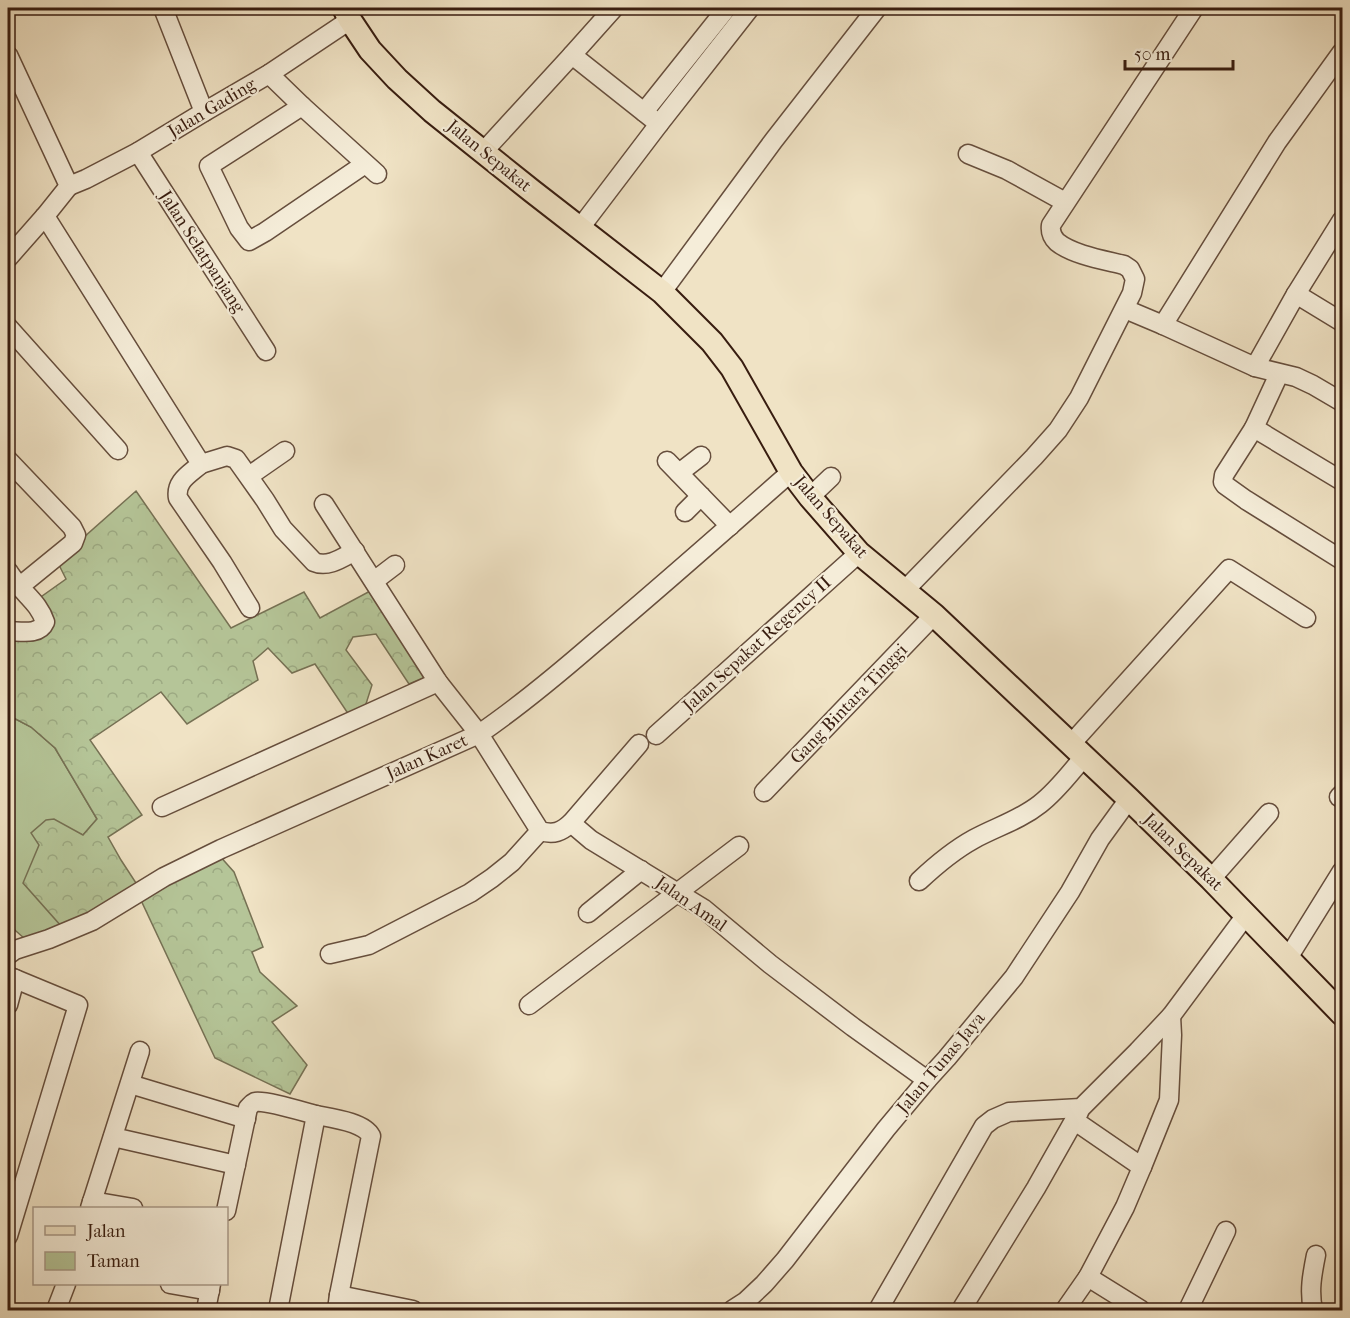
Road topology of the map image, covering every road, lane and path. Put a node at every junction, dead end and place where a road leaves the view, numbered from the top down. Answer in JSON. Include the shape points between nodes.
{"nodes":[{"id":1,"x":163,"y":8,"type":"edge"},
{"id":2,"x":614,"y":8,"type":"edge"},
{"id":3,"x":727,"y":8,"type":"edge"},
{"id":4,"x":750,"y":8,"type":"edge"},
{"id":5,"x":878,"y":8,"type":"edge"},
{"id":6,"x":1194,"y":8,"type":"edge"},
{"id":7,"x":347,"y":14,"type":"edge"},
{"id":8,"x":1342,"y":52,"type":"edge"},
{"id":9,"x":8,"y":55,"type":"edge"},
{"id":10,"x":572,"y":56,"type":"junction"},
{"id":11,"x":269,"y":74,"type":"junction"},
{"id":12,"x":302,"y":106,"type":"junction"},
{"id":13,"x":204,"y":112,"type":"junction"},
{"id":14,"x":644,"y":112,"type":"junction"},
{"id":15,"x":658,"y":124,"type":"junction"},
{"id":16,"x":138,"y":152,"type":"junction"},
{"id":17,"x":483,"y":152,"type":"junction"},
{"id":18,"x":968,"y":154,"type":"dead end"},
{"id":19,"x":69,"y":186,"type":"junction"},
{"id":20,"x":1065,"y":202,"type":"junction"},
{"id":21,"x":45,"y":216,"type":"junction"},
{"id":22,"x":1341,"y":224,"type":"edge"},
{"id":23,"x":580,"y":228,"type":"junction"},
{"id":24,"x":8,"y":258,"type":"edge"},
{"id":25,"x":662,"y":292,"type":"junction"},
{"id":26,"x":1296,"y":294,"type":"junction"},
{"id":27,"x":1125,"y":309,"type":"junction"},
{"id":28,"x":1342,"y":322,"type":"edge"},
{"id":29,"x":1164,"y":325,"type":"junction"},
{"id":30,"x":8,"y":327,"type":"edge"},
{"id":31,"x":266,"y":351,"type":"dead end"},
{"id":32,"x":1255,"y":367,"type":"junction"},
{"id":33,"x":1279,"y":374,"type":"junction"},
{"id":34,"x":1342,"y":402,"type":"edge"},
{"id":35,"x":1254,"y":428,"type":"junction"},
{"id":36,"x":118,"y":450,"type":"dead end"},
{"id":37,"x":285,"y":451,"type":"dead end"},
{"id":38,"x":701,"y":456,"type":"dead end"},
{"id":39,"x":8,"y":460,"type":"edge"},
{"id":40,"x":201,"y":464,"type":"junction"},
{"id":41,"x":791,"y":472,"type":"junction"},
{"id":42,"x":249,"y":476,"type":"junction"},
{"id":43,"x":831,"y":477,"type":"dead end"},
{"id":44,"x":1342,"y":481,"type":"edge"},
{"id":45,"x":701,"y":496,"type":"junction"},
{"id":46,"x":810,"y":497,"type":"junction"},
{"id":47,"x":324,"y":504,"type":"dead end"},
{"id":48,"x":686,"y":512,"type":"dead end"},
{"id":49,"x":730,"y":526,"type":"junction"},
{"id":50,"x":355,"y":551,"type":"junction"},
{"id":51,"x":859,"y":553,"type":"junction"},
{"id":52,"x":1342,"y":560,"type":"edge"},
{"id":53,"x":395,"y":566,"type":"dead end"},
{"id":54,"x":8,"y":571,"type":"edge"},
{"id":55,"x":374,"y":581,"type":"junction"},
{"id":56,"x":19,"y":587,"type":"junction"},
{"id":57,"x":904,"y":590,"type":"junction"},
{"id":58,"x":250,"y":608,"type":"dead end"},
{"id":59,"x":934,"y":615,"type":"junction"},
{"id":60,"x":1306,"y":618,"type":"dead end"},
{"id":61,"x":8,"y":631,"type":"edge"},
{"id":62,"x":438,"y":682,"type":"junction"},
{"id":63,"x":479,"y":734,"type":"junction"},
{"id":64,"x":656,"y":735,"type":"dead end"},
{"id":65,"x":639,"y":744,"type":"dead end"},
{"id":66,"x":1077,"y":750,"type":"junction"},
{"id":67,"x":764,"y":792,"type":"dead end"},
{"id":68,"x":1129,"y":799,"type":"junction"},
{"id":69,"x":162,"y":807,"type":"dead end"},
{"id":70,"x":1269,"y":813,"type":"dead end"},
{"id":71,"x":571,"y":823,"type":"junction"},
{"id":72,"x":540,"y":831,"type":"junction"},
{"id":73,"x":739,"y":846,"type":"dead end"},
{"id":74,"x":641,"y":870,"type":"junction"},
{"id":75,"x":1342,"y":871,"type":"edge"},
{"id":76,"x":1211,"y":879,"type":"junction"},
{"id":77,"x":918,"y":880,"type":"dead end"},
{"id":78,"x":678,"y":893,"type":"junction"},
{"id":79,"x":588,"y":913,"type":"dead end"},
{"id":80,"x":1246,"y":915,"type":"junction"},
{"id":81,"x":330,"y":954,"type":"dead end"},
{"id":82,"x":8,"y":955,"type":"edge"},
{"id":83,"x":1288,"y":958,"type":"junction"},
{"id":84,"x":11,"y":977,"type":"edge"},
{"id":85,"x":8,"y":1005,"type":"edge"},
{"id":86,"x":529,"y":1005,"type":"dead end"},
{"id":87,"x":1341,"y":1008,"type":"edge"},
{"id":88,"x":1171,"y":1016,"type":"junction"},
{"id":89,"x":140,"y":1052,"type":"dead end"},
{"id":90,"x":927,"y":1080,"type":"junction"},
{"id":91,"x":130,"y":1084,"type":"junction"},
{"id":92,"x":1078,"y":1114,"type":"junction"},
{"id":93,"x":316,"y":1115,"type":"junction"},
{"id":94,"x":246,"y":1119,"type":"junction"},
{"id":95,"x":113,"y":1137,"type":"junction"},
{"id":96,"x":236,"y":1165,"type":"junction"},
{"id":97,"x":1143,"y":1167,"type":"junction"},
{"id":98,"x":16,"y":1183,"type":"edge"},
{"id":99,"x":91,"y":1205,"type":"edge"},
{"id":100,"x":112,"y":1207,"type":"edge"},
{"id":101,"x":227,"y":1207,"type":"edge"},
{"id":102,"x":1226,"y":1231,"type":"dead end"},
{"id":103,"x":8,"y":1236,"type":"edge"},
{"id":104,"x":1316,"y":1255,"type":"dead end"},
{"id":105,"x":1088,"y":1277,"type":"junction"},
{"id":106,"x":66,"y":1285,"type":"edge"},
{"id":107,"x":184,"y":1285,"type":"edge"},
{"id":108,"x":211,"y":1287,"type":"edge"},
{"id":109,"x":338,"y":1303,"type":"edge"},
{"id":110,"x":56,"y":1311,"type":"edge"},
{"id":111,"x":206,"y":1311,"type":"edge"},
{"id":112,"x":278,"y":1311,"type":"edge"},
{"id":113,"x":413,"y":1311,"type":"edge"},
{"id":114,"x":732,"y":1311,"type":"edge"},
{"id":115,"x":878,"y":1311,"type":"edge"},
{"id":116,"x":962,"y":1311,"type":"edge"},
{"id":117,"x":1065,"y":1311,"type":"edge"},
{"id":118,"x":1141,"y":1311,"type":"edge"},
{"id":119,"x":1188,"y":1311,"type":"edge"},
{"id":120,"x":1313,"y":1311,"type":"edge"}],
"edges":[{"from":1,"to":13,"type":"street"},
{"from":2,"to":10,"type":"street"},
{"from":3,"to":14,"type":"street"},
{"from":4,"to":15,"type":"street"},
{"from":5,"to":25,"type":"street"},
{"from":6,"to":20,"type":"street"},
{"from":7,"to":11,"type":"street","name":"Jalan Gading"},
{"from":7,"to":17,"type":"main road","name":"Jalan Sepakat","via":[[370,51],[397,79]]},
{"from":8,"to":29,"type":"street","via":[[1277,142]]},
{"from":9,"to":19,"type":"street"},
{"from":10,"to":14,"type":"street"},
{"from":10,"to":17,"type":"street"},
{"from":11,"to":12,"type":"street"},
{"from":11,"to":13,"type":"street","name":"Jalan Gading"},
{"from":12,"to":12,"type":"street","via":[[209,166],[239,228],[249,240],[371,169]]},
{"from":13,"to":16,"type":"street","name":"Jalan Gading"},
{"from":14,"to":15,"type":"street"},
{"from":15,"to":23,"type":"street"},
{"from":16,"to":19,"type":"street","name":"Jalan Gading"},
{"from":16,"to":31,"type":"street","name":"Jalan Selatpanjang"},
{"from":17,"to":23,"type":"main road","name":"Jalan Sepakat"},
{"from":18,"to":20,"type":"street"},
{"from":19,"to":21,"type":"street"},
{"from":20,"to":27,"type":"street","via":[[1051,225],[1052,235],[1073,251],[1130,269],[1135,285]]},
{"from":21,"to":24,"type":"street"},
{"from":21,"to":40,"type":"street"},
{"from":22,"to":26,"type":"street"},
{"from":23,"to":25,"type":"main road","name":"Jalan Sepakat"},
{"from":25,"to":41,"type":"main road","name":"Jalan Sepakat","via":[[732,368]]},
{"from":26,"to":28,"type":"street"},
{"from":26,"to":32,"type":"street"},
{"from":27,"to":29,"type":"street"},
{"from":27,"to":57,"type":"street","via":[[1058,430]]},
{"from":29,"to":32,"type":"street"},
{"from":30,"to":36,"type":"street"},
{"from":32,"to":33,"type":"street"},
{"from":33,"to":34,"type":"street","via":[[1313,385]]},
{"from":33,"to":35,"type":"street"},
{"from":35,"to":44,"type":"street"},
{"from":35,"to":52,"type":"street","via":[[1224,475],[1223,483]]},
{"from":37,"to":42,"type":"street"},
{"from":38,"to":45,"type":"street","via":[[673,467]]},
{"from":39,"to":56,"type":"street","via":[[72,526],[76,535],[73,543]]},
{"from":40,"to":42,"type":"street","via":[[230,456]]},
{"from":40,"to":58,"type":"street","via":[[180,483],[178,498]]},
{"from":41,"to":46,"type":"main road","name":"Jalan Sepakat"},
{"from":41,"to":49,"type":"street","name":"Jalan Karet"},
{"from":42,"to":50,"type":"street","via":[[283,529],[314,562],[332,563]]},
{"from":43,"to":46,"type":"street"},
{"from":45,"to":48,"type":"street"},
{"from":45,"to":49,"type":"street"},
{"from":46,"to":51,"type":"main road","name":"Jalan Sepakat"},
{"from":47,"to":50,"type":"street"},
{"from":49,"to":63,"type":"street","name":"Jalan Karet","via":[[575,659]]},
{"from":50,"to":55,"type":"street"},
{"from":51,"to":57,"type":"main road","name":"Jalan Sepakat"},
{"from":51,"to":64,"type":"street","name":"Jalan Sepakat Regency II"},
{"from":53,"to":55,"type":"street"},
{"from":54,"to":56,"type":"street"},
{"from":55,"to":62,"type":"street"},
{"from":56,"to":61,"type":"street","via":[[40,610],[45,623],[34,631]]},
{"from":57,"to":59,"type":"main road","name":"Jalan Sepakat"},
{"from":59,"to":66,"type":"main road","name":"Jalan Sepakat"},
{"from":59,"to":67,"type":"street","name":"Gang Bintara Tinggi"},
{"from":60,"to":66,"type":"street","via":[[1229,569]]},
{"from":62,"to":63,"type":"street"},
{"from":62,"to":69,"type":"street"},
{"from":63,"to":72,"type":"street"},
{"from":63,"to":82,"type":"street","name":"Jalan Karet","via":[[221,849],[92,921]]},
{"from":65,"to":71,"type":"street"},
{"from":66,"to":68,"type":"main road","name":"Jalan Sepakat"},
{"from":66,"to":77,"type":"street","via":[[1060,785],[1040,804],[975,838]]},
{"from":68,"to":76,"type":"main road","name":"Jalan Sepakat"},
{"from":68,"to":90,"type":"street","name":"Jalan Tunas Jaya","via":[[1014,977]]},
{"from":70,"to":76,"type":"street"},
{"from":71,"to":72,"type":"street","via":[[562,831]]},
{"from":71,"to":74,"type":"street","name":"Jalan Amal"},
{"from":72,"to":81,"type":"street","via":[[506,867],[470,893],[369,945]]},
{"from":73,"to":78,"type":"street"},
{"from":74,"to":78,"type":"street","name":"Jalan Amal"},
{"from":74,"to":79,"type":"street"},
{"from":75,"to":83,"type":"street"},
{"from":76,"to":80,"type":"main road","name":"Jalan Sepakat"},
{"from":78,"to":86,"type":"street"},
{"from":78,"to":90,"type":"street","name":"Jalan Amal"},
{"from":80,"to":83,"type":"main road","name":"Jalan Sepakat"},
{"from":80,"to":88,"type":"street"},
{"from":83,"to":87,"type":"main road","name":"Jalan Sepakat"},
{"from":84,"to":85,"type":"street"},
{"from":84,"to":98,"type":"street","via":[[78,1005]]},
{"from":88,"to":92,"type":"street"},
{"from":88,"to":97,"type":"street","via":[[1169,1100]]},
{"from":89,"to":91,"type":"street"},
{"from":90,"to":114,"type":"street","name":"Jalan Tunas Jaya","via":[[785,1260]]},
{"from":91,"to":94,"type":"street"},
{"from":91,"to":95,"type":"street"},
{"from":92,"to":97,"type":"street"},
{"from":92,"to":115,"type":"street","via":[[1009,1112],[984,1126]]},
{"from":92,"to":116,"type":"street"},
{"from":93,"to":94,"type":"street","via":[[261,1102],[248,1108]]},
{"from":93,"to":109,"type":"street","via":[[366,1129],[371,1136]]},
{"from":93,"to":112,"type":"street"},
{"from":94,"to":96,"type":"street"},
{"from":95,"to":96,"type":"street"},
{"from":95,"to":99,"type":"street"},
{"from":96,"to":101,"type":"street"},
{"from":97,"to":105,"type":"street"},
{"from":98,"to":103,"type":"street"},
{"from":99,"to":100,"type":"street"},
{"from":102,"to":119,"type":"street"},
{"from":104,"to":120,"type":"street","via":[[1310,1297]]},
{"from":105,"to":117,"type":"street"},
{"from":105,"to":118,"type":"street"},
{"from":106,"to":110,"type":"street"},
{"from":107,"to":108,"type":"street"},
{"from":108,"to":111,"type":"street"},
{"from":109,"to":113,"type":"street"}]}
